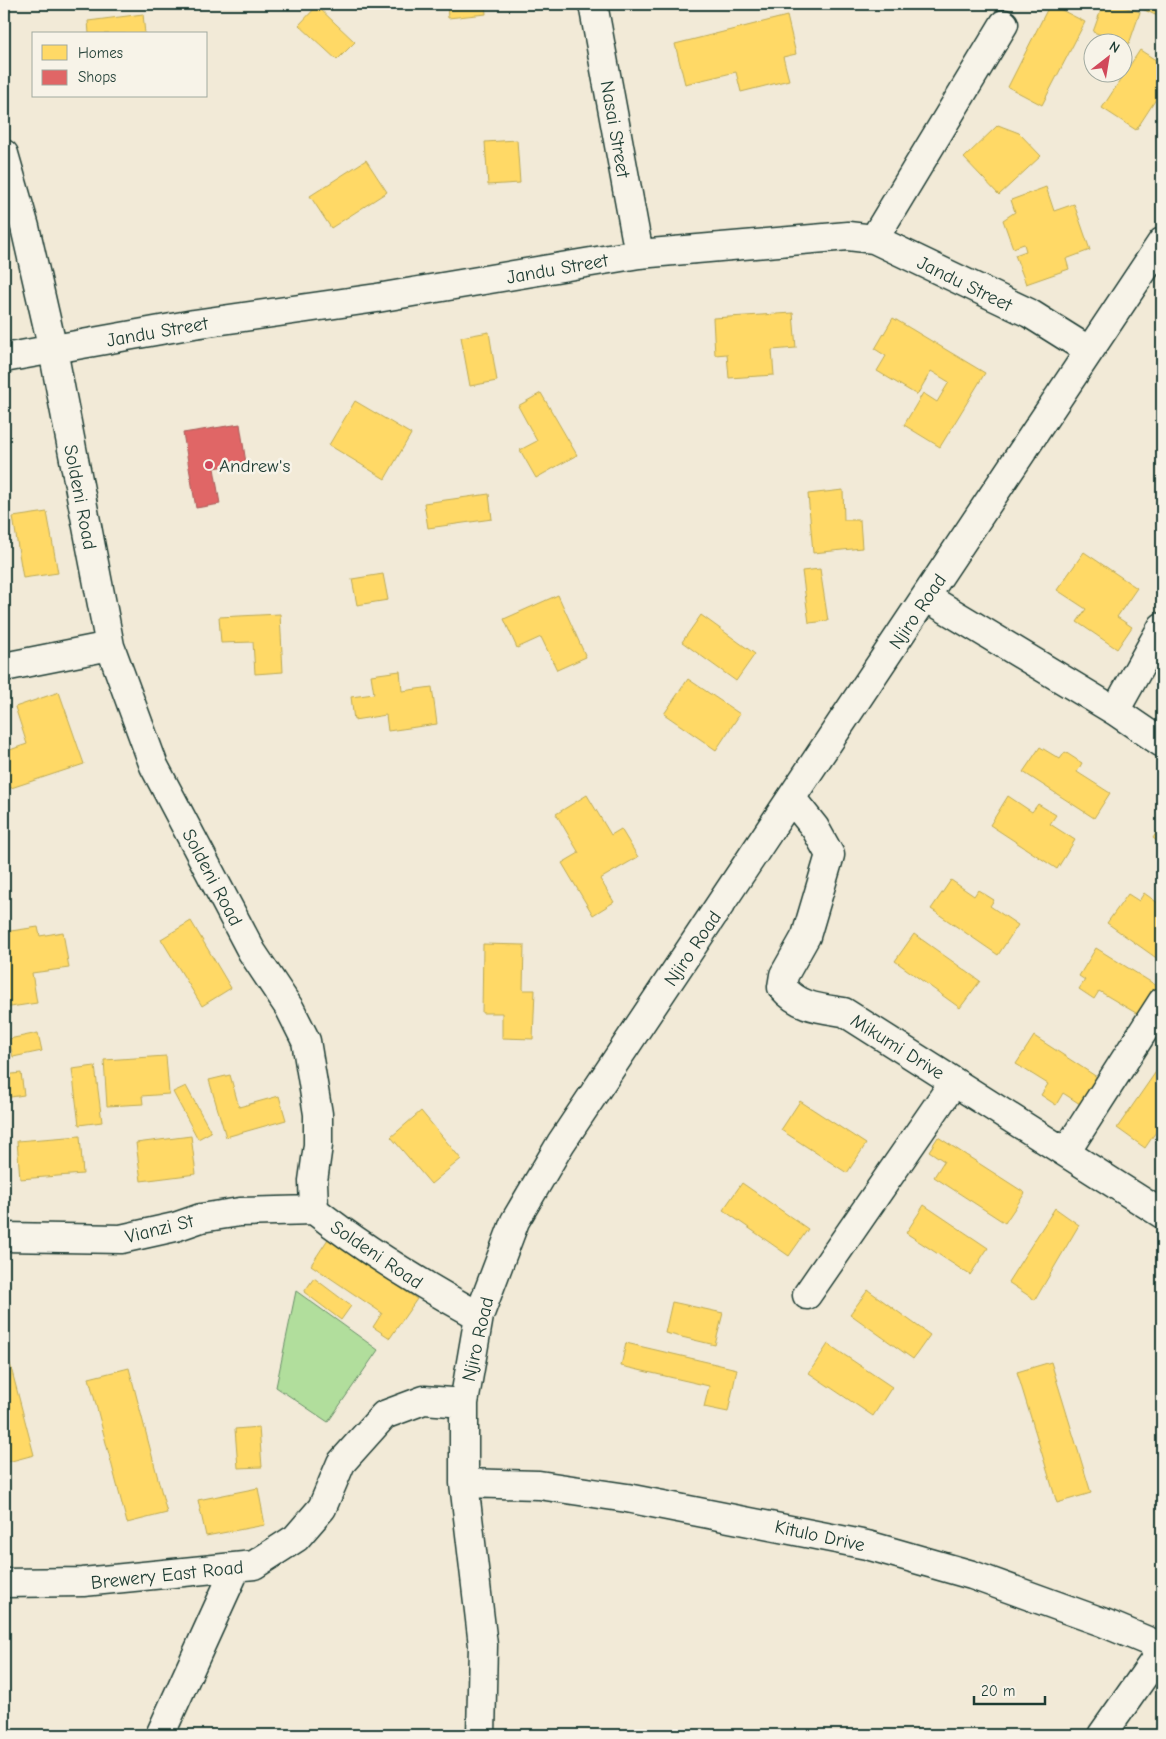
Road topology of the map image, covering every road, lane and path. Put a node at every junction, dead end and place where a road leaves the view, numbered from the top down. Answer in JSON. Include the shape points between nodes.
{"nodes":[{"id":1,"x":594,"y":4,"type":"edge"},
{"id":2,"x":1004,"y":24,"type":"dead end"},
{"id":3,"x":4,"y":154,"type":"edge"},
{"id":4,"x":874,"y":239,"type":"junction"},
{"id":5,"x":1162,"y":242,"type":"edge"},
{"id":6,"x":640,"y":254,"type":"junction"},
{"id":7,"x":53,"y":350,"type":"junction"},
{"id":8,"x":1088,"y":350,"type":"junction"},
{"id":9,"x":4,"y":358,"type":"edge"},
{"id":10,"x":926,"y":597,"type":"junction"},
{"id":11,"x":1162,"y":627,"type":"edge"},
{"id":12,"x":110,"y":646,"type":"junction"},
{"id":13,"x":4,"y":667,"type":"edge"},
{"id":14,"x":1115,"y":711,"type":"junction"},
{"id":15,"x":1162,"y":743,"type":"edge"},
{"id":16,"x":792,"y":799,"type":"junction"},
{"id":17,"x":1162,"y":1002,"type":"edge"},
{"id":18,"x":954,"y":1082,"type":"junction"},
{"id":19,"x":1066,"y":1152,"type":"junction"},
{"id":20,"x":314,"y":1210,"type":"junction"},
{"id":21,"x":1162,"y":1214,"type":"edge"},
{"id":22,"x":4,"y":1237,"type":"edge"},
{"id":23,"x":807,"y":1295,"type":"dead end"},
{"id":24,"x":478,"y":1316,"type":"junction"},
{"id":25,"x":464,"y":1402,"type":"junction"},
{"id":26,"x":464,"y":1483,"type":"junction"},
{"id":27,"x":236,"y":1568,"type":"junction"},
{"id":28,"x":4,"y":1582,"type":"edge"},
{"id":29,"x":1162,"y":1648,"type":"edge"},
{"id":30,"x":160,"y":1735,"type":"edge"},
{"id":31,"x":480,"y":1735,"type":"edge"},
{"id":32,"x":1102,"y":1735,"type":"edge"}],
"edges":[{"from":1,"to":6,"type":"street","name":"Nasai Street"},
{"from":2,"to":4,"type":"street"},
{"from":3,"to":7,"type":"street","name":"Soldeni Road","via":[[25,227]]},
{"from":4,"to":6,"type":"street","name":"Jandu Street","via":[[848,236]]},
{"from":4,"to":8,"type":"street","name":"Jandu Street","via":[[1029,313]]},
{"from":5,"to":8,"type":"street","name":"Njiro Road"},
{"from":6,"to":7,"type":"street","name":"Jandu Street","via":[[377,298],[194,324]]},
{"from":7,"to":9,"type":"street","name":"Jandu Street"},
{"from":7,"to":12,"type":"street","name":"Soldeni Road"},
{"from":8,"to":10,"type":"street","name":"Njiro Road"},
{"from":10,"to":14,"type":"street"},
{"from":10,"to":16,"type":"street","name":"Njiro Road"},
{"from":11,"to":14,"type":"street"},
{"from":12,"to":13,"type":"street"},
{"from":12,"to":20,"type":"street","name":"Soldeni Road","via":[[154,766],[252,952],[290,1009],[306,1041],[318,1114]]},
{"from":14,"to":15,"type":"street"},
{"from":16,"to":18,"type":"street","name":"Mikumi Drive","via":[[830,854],[806,936],[784,975],[782,987],[791,998],[806,1005],[844,1012]]},
{"from":16,"to":24,"type":"street","name":"Njiro Road","via":[[557,1151],[515,1221]]},
{"from":17,"to":19,"type":"street"},
{"from":18,"to":19,"type":"street","name":"Mikumi Drive"},
{"from":18,"to":23,"type":"street"},
{"from":19,"to":21,"type":"street","name":"Mikumi Drive"},
{"from":20,"to":22,"type":"street","name":"Vianzi St","via":[[240,1212],[201,1218],[121,1239]]},
{"from":20,"to":24,"type":"street","name":"Soldeni Road","via":[[361,1247]]},
{"from":24,"to":25,"type":"street","name":"Njiro Road"},
{"from":25,"to":26,"type":"street","name":"Njiro Road"},
{"from":25,"to":27,"type":"street","name":"Brewery East Road","via":[[424,1400],[384,1415],[341,1463],[322,1508],[296,1538],[254,1565]]},
{"from":26,"to":29,"type":"street","name":"Kitulo Drive","via":[[539,1485],[627,1498],[867,1545],[972,1575],[1102,1622]]},
{"from":26,"to":31,"type":"street","name":"Njiro Road","via":[[483,1645]]},
{"from":27,"to":28,"type":"street","name":"Brewery East Road","via":[[83,1582]]},
{"from":27,"to":30,"type":"street"},
{"from":29,"to":32,"type":"street"}]}
